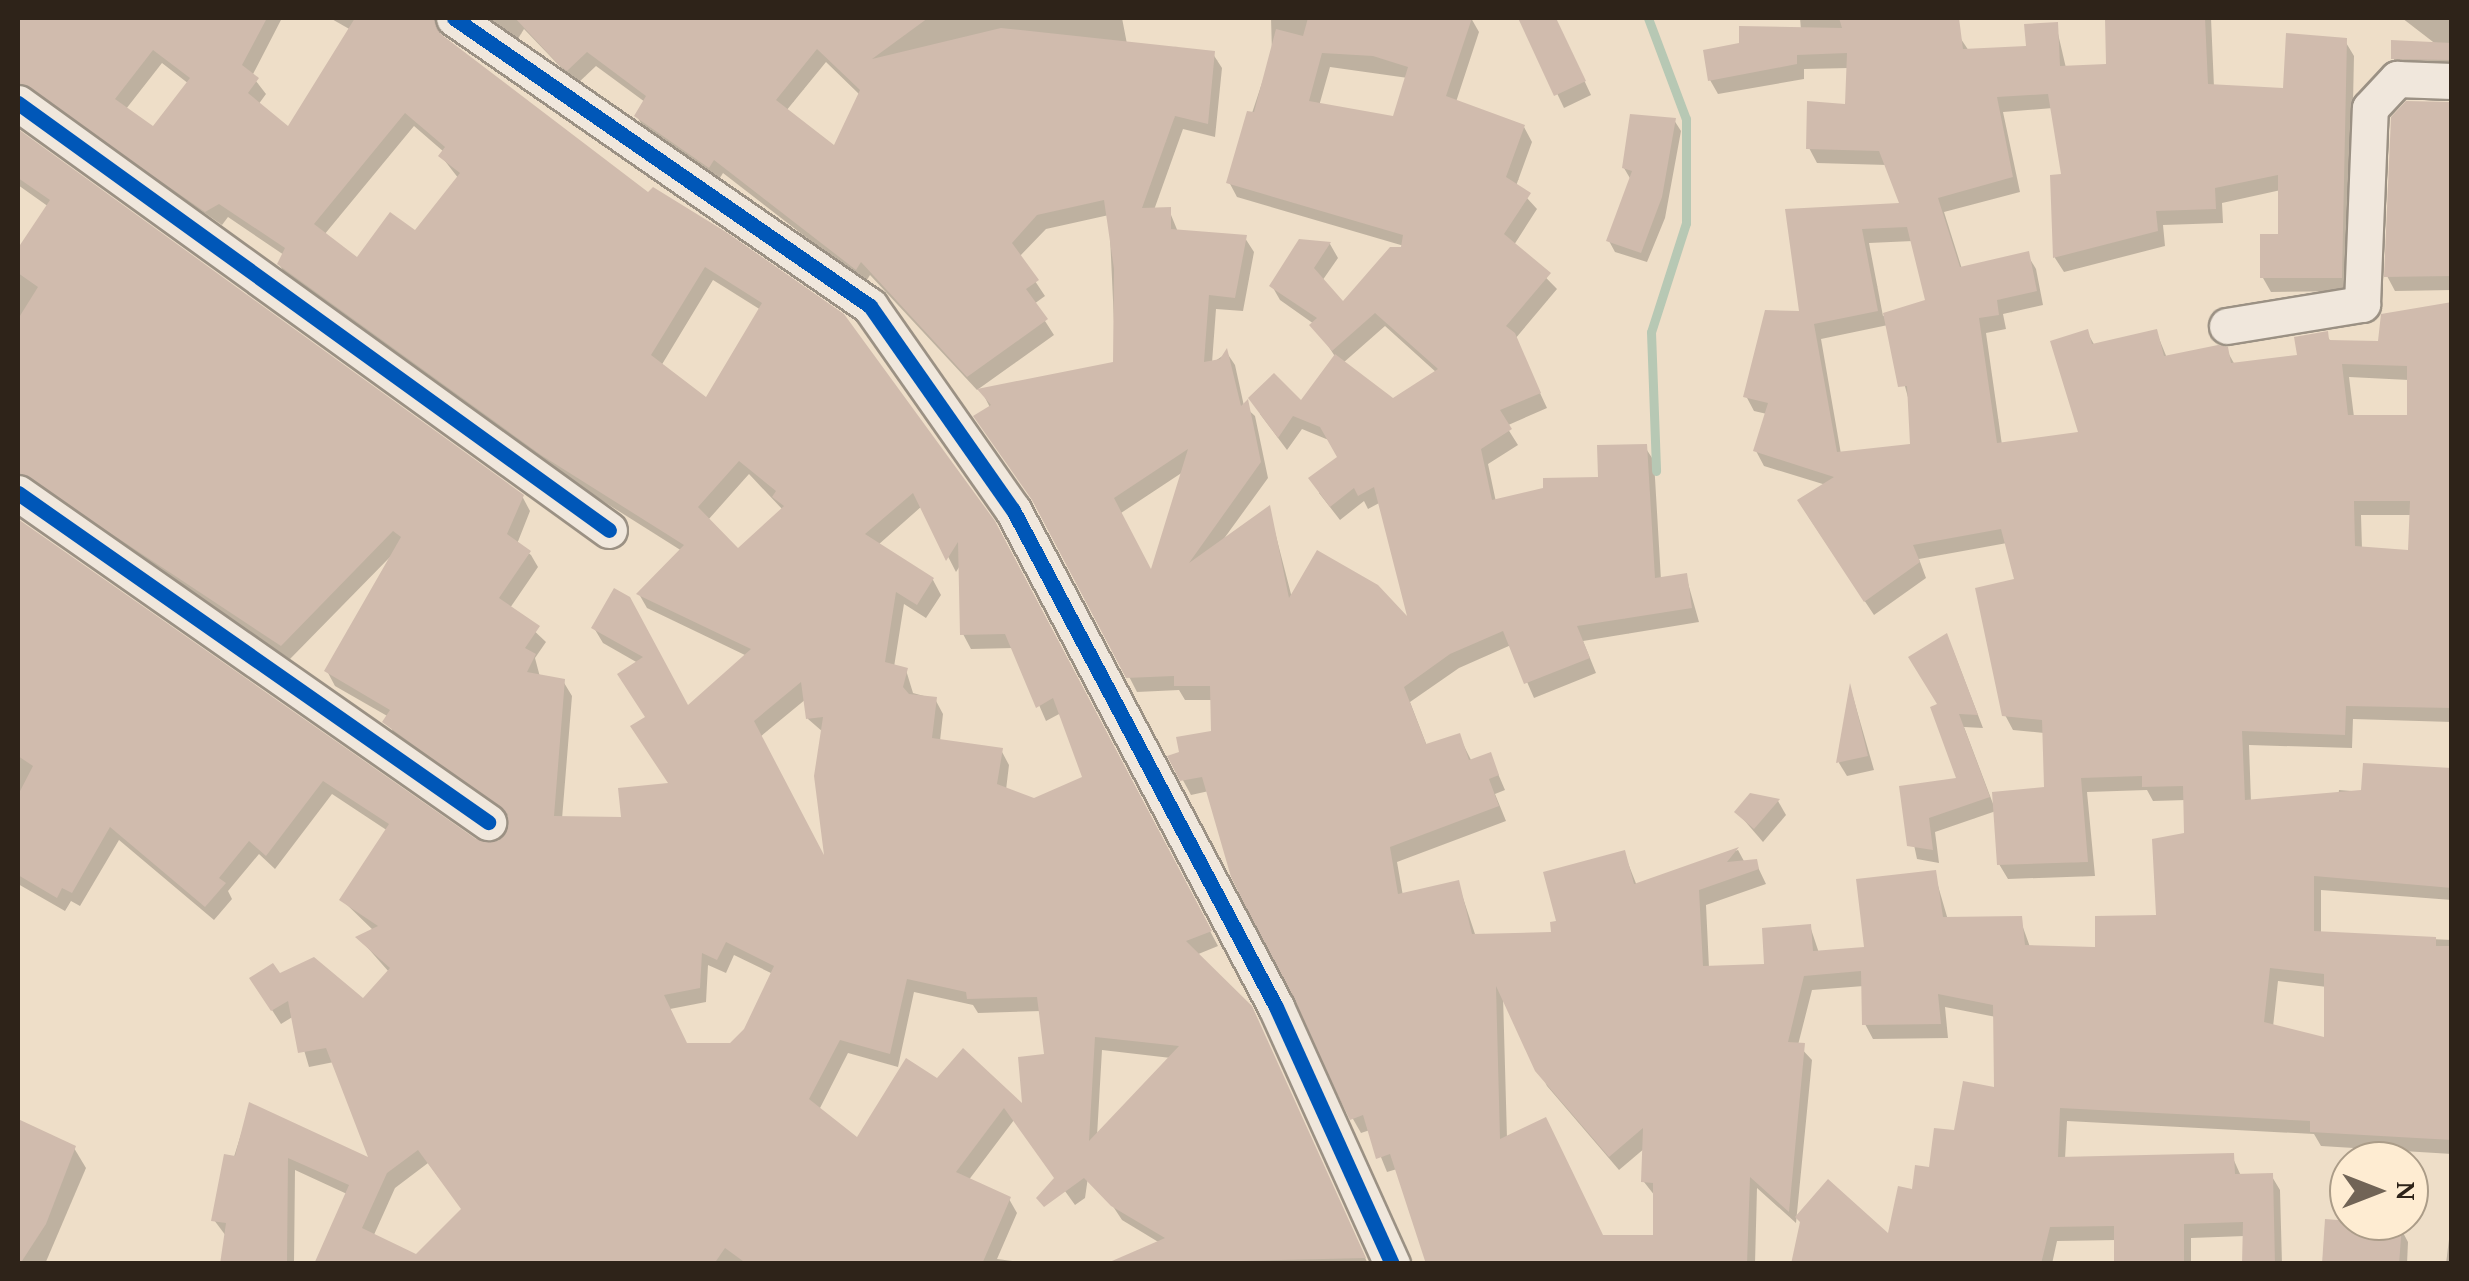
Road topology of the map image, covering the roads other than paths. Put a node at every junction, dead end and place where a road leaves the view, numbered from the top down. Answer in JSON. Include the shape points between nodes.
{"nodes":[{"id":1,"x":454,"y":18,"type":"edge"},
{"id":2,"x":2452,"y":81,"type":"edge"},
{"id":3,"x":18,"y":103,"type":"edge"},
{"id":4,"x":2227,"y":326,"type":"dead end"},
{"id":5,"x":18,"y":493,"type":"edge"},
{"id":6,"x":609,"y":530,"type":"dead end"},
{"id":7,"x":488,"y":822,"type":"dead end"},
{"id":8,"x":1392,"y":1264,"type":"edge"}],
"edges":[{"from":1,"to":8,"type":"street","via":[[870,306],[1013,510],[1276,1007]]},
{"from":2,"to":4,"type":"street","via":[[2397,79],[2370,108],[2362,304]]},
{"from":3,"to":6,"type":"street"},
{"from":5,"to":7,"type":"street"}]}
